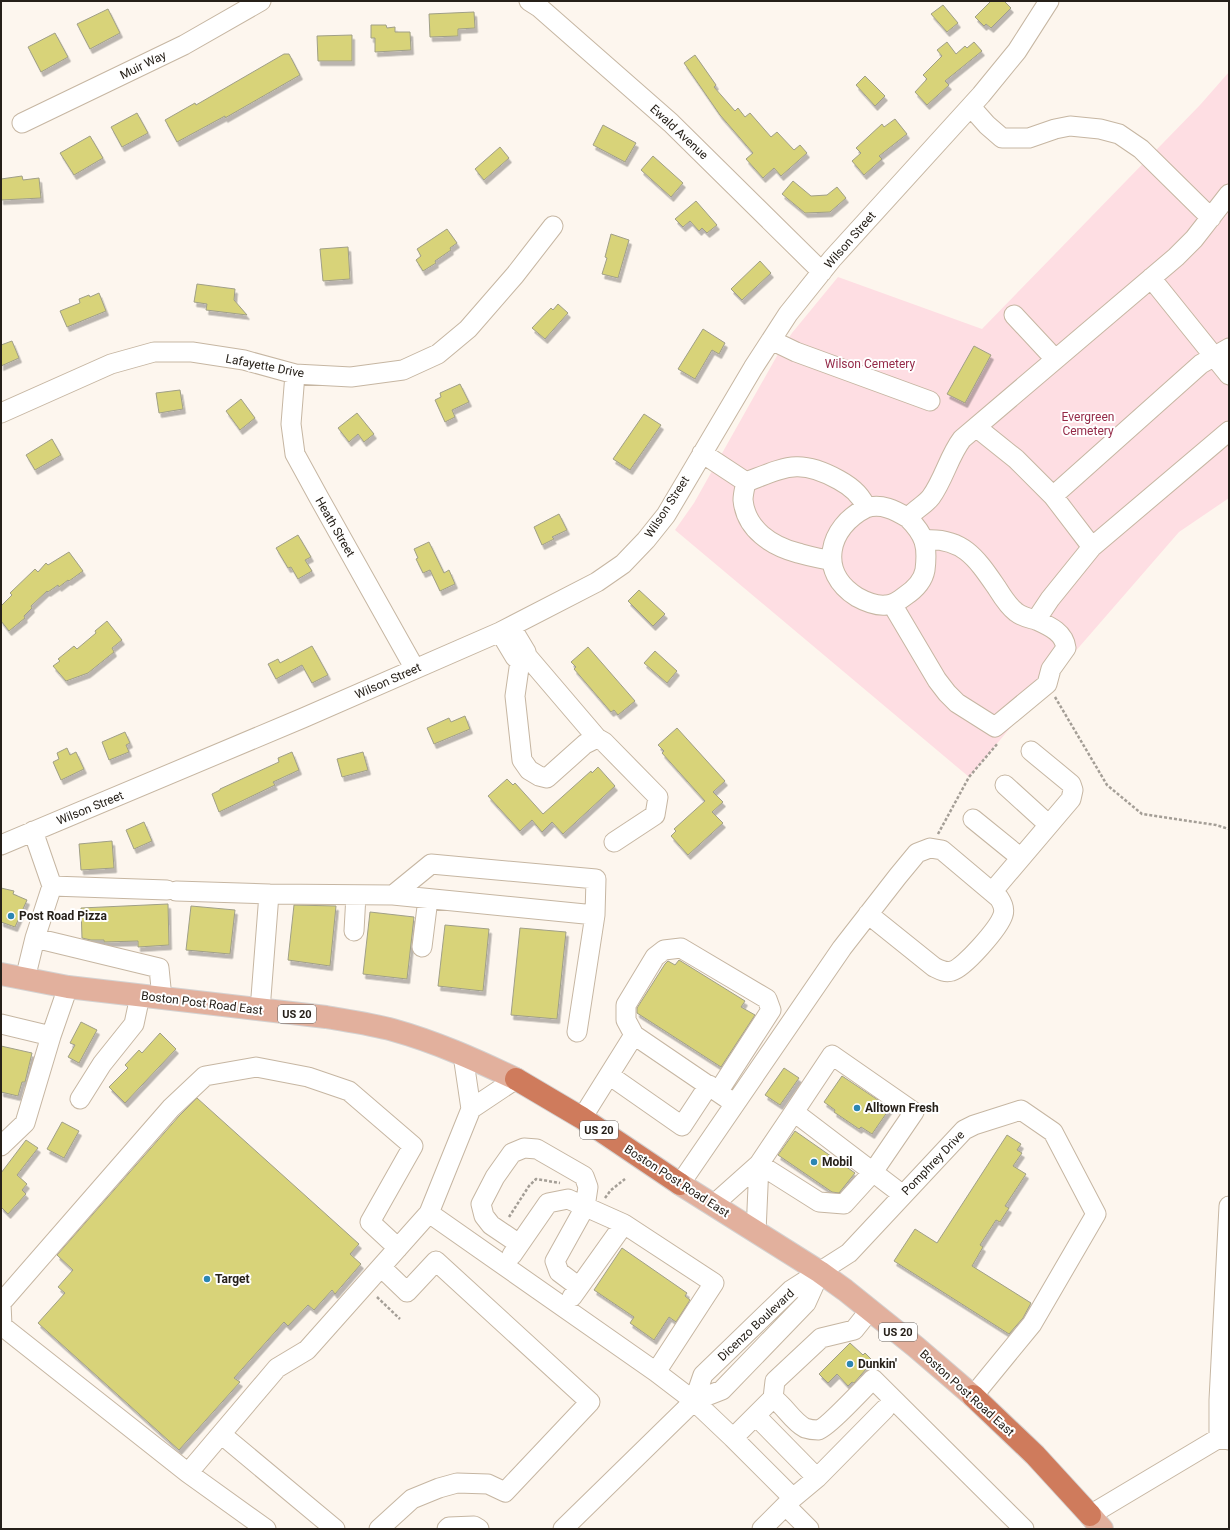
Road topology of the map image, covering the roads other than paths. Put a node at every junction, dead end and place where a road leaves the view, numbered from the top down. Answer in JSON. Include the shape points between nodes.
{"nodes":[{"id":1,"x":261,"y":1,"type":"edge"},
{"id":2,"x":529,"y":1,"type":"edge"},
{"id":3,"x":1049,"y":1,"type":"edge"},
{"id":4,"x":971,"y":107,"type":"junction"},
{"id":5,"x":22,"y":124,"type":"dead end"},
{"id":6,"x":1229,"y":194,"type":"edge"},
{"id":7,"x":1211,"y":218,"type":"junction"},
{"id":8,"x":553,"y":226,"type":"dead end"},
{"id":9,"x":822,"y":272,"type":"junction"},
{"id":10,"x":1151,"y":278,"type":"junction"},
{"id":11,"x":1014,"y":316,"type":"dead end"},
{"id":12,"x":771,"y":340,"type":"junction"},
{"id":13,"x":1222,"y":352,"type":"edge"},
{"id":14,"x":1055,"y":359,"type":"junction"},
{"id":15,"x":295,"y":374,"type":"junction"},
{"id":16,"x":1229,"y":375,"type":"edge"},
{"id":17,"x":930,"y":401,"type":"dead end"},
{"id":18,"x":1,"y":413,"type":"edge"},
{"id":19,"x":976,"y":427,"type":"junction"},
{"id":20,"x":1229,"y":431,"type":"edge"},
{"id":21,"x":702,"y":453,"type":"junction"},
{"id":22,"x":746,"y":482,"type":"junction"},
{"id":23,"x":1053,"y":496,"type":"junction"},
{"id":24,"x":866,"y":508,"type":"junction"},
{"id":25,"x":908,"y":518,"type":"junction"},
{"id":26,"x":924,"y":540,"type":"junction"},
{"id":27,"x":1092,"y":547,"type":"junction"},
{"id":28,"x":831,"y":560,"type":"junction"},
{"id":29,"x":892,"y":604,"type":"junction"},
{"id":30,"x":1036,"y":620,"type":"junction"},
{"id":31,"x":505,"y":629,"type":"junction"},
{"id":32,"x":524,"y":658,"type":"junction"},
{"id":33,"x":416,"y":669,"type":"junction"},
{"id":34,"x":597,"y":738,"type":"junction"},
{"id":35,"x":1031,"y":751,"type":"dead end"},
{"id":36,"x":1005,"y":785,"type":"dead end"},
{"id":37,"x":973,"y":819,"type":"dead end"},
{"id":38,"x":1049,"y":825,"type":"junction"},
{"id":39,"x":33,"y":831,"type":"junction"},
{"id":40,"x":614,"y":842,"type":"dead end"},
{"id":41,"x":1,"y":845,"type":"edge"},
{"id":42,"x":1021,"y":858,"type":"junction"},
{"id":43,"x":52,"y":886,"type":"junction"},
{"id":44,"x":992,"y":892,"type":"junction"},
{"id":45,"x":269,"y":894,"type":"junction"},
{"id":46,"x":356,"y":895,"type":"junction"},
{"id":47,"x":393,"y":895,"type":"junction"},
{"id":48,"x":428,"y":899,"type":"junction"},
{"id":49,"x":868,"y":914,"type":"junction"},
{"id":50,"x":595,"y":915,"type":"junction"},
{"id":51,"x":354,"y":931,"type":"dead end"},
{"id":52,"x":35,"y":938,"type":"junction"},
{"id":53,"x":422,"y":947,"type":"dead end"},
{"id":54,"x":1,"y":974,"type":"edge"},
{"id":55,"x":25,"y":979,"type":"junction"},
{"id":56,"x":68,"y":987,"type":"junction"},
{"id":57,"x":140,"y":996,"type":"junction"},
{"id":58,"x":162,"y":998,"type":"junction"},
{"id":59,"x":260,"y":1010,"type":"junction"},
{"id":60,"x":1,"y":1024,"type":"edge"},
{"id":61,"x":578,"y":1032,"type":"dead end"},
{"id":62,"x":634,"y":1035,"type":"junction"},
{"id":63,"x":51,"y":1036,"type":"junction"},
{"id":64,"x":463,"y":1055,"type":"junction"},
{"id":65,"x":609,"y":1075,"type":"junction"},
{"id":66,"x":516,"y":1079,"type":"junction"},
{"id":67,"x":714,"y":1088,"type":"junction"},
{"id":68,"x":80,"y":1099,"type":"dead end"},
{"id":69,"x":735,"y":1104,"type":"junction"},
{"id":70,"x":471,"y":1109,"type":"junction"},
{"id":71,"x":794,"y":1112,"type":"junction"},
{"id":72,"x":582,"y":1118,"type":"junction"},
{"id":73,"x":1,"y":1146,"type":"edge"},
{"id":74,"x":759,"y":1164,"type":"junction"},
{"id":75,"x":873,"y":1172,"type":"junction"},
{"id":76,"x":680,"y":1184,"type":"junction"},
{"id":77,"x":903,"y":1195,"type":"junction"},
{"id":78,"x":594,"y":1204,"type":"junction"},
{"id":79,"x":713,"y":1205,"type":"junction"},
{"id":80,"x":1229,"y":1206,"type":"edge"},
{"id":81,"x":429,"y":1213,"type":"junction"},
{"id":82,"x":624,"y":1224,"type":"junction"},
{"id":83,"x":756,"y":1232,"type":"junction"},
{"id":84,"x":519,"y":1244,"type":"junction"},
{"id":85,"x":398,"y":1248,"type":"junction"},
{"id":86,"x":504,"y":1266,"type":"junction"},
{"id":87,"x":381,"y":1267,"type":"junction"},
{"id":88,"x":820,"y":1272,"type":"junction"},
{"id":89,"x":579,"y":1287,"type":"junction"},
{"id":90,"x":1,"y":1303,"type":"edge"},
{"id":91,"x":564,"y":1308,"type":"junction"},
{"id":92,"x":1227,"y":1308,"type":"edge"},
{"id":93,"x":870,"y":1310,"type":"junction"},
{"id":94,"x":656,"y":1372,"type":"junction"},
{"id":95,"x":973,"y":1396,"type":"junction"},
{"id":96,"x":773,"y":1398,"type":"junction"},
{"id":97,"x":694,"y":1400,"type":"junction"},
{"id":98,"x":885,"y":1409,"type":"dead end"},
{"id":99,"x":756,"y":1416,"type":"junction"},
{"id":100,"x":221,"y":1434,"type":"junction"},
{"id":101,"x":734,"y":1438,"type":"junction"},
{"id":102,"x":1224,"y":1439,"type":"edge"},
{"id":103,"x":188,"y":1473,"type":"junction"},
{"id":104,"x":817,"y":1478,"type":"junction"},
{"id":105,"x":790,"y":1502,"type":"junction"},
{"id":106,"x":1096,"y":1522,"type":"edge"},
{"id":107,"x":266,"y":1529,"type":"edge"},
{"id":108,"x":335,"y":1529,"type":"edge"},
{"id":109,"x":379,"y":1529,"type":"edge"},
{"id":110,"x":447,"y":1529,"type":"edge"},
{"id":111,"x":479,"y":1529,"type":"edge"},
{"id":112,"x":563,"y":1529,"type":"edge"},
{"id":113,"x":762,"y":1529,"type":"edge"},
{"id":114,"x":809,"y":1529,"type":"edge"},
{"id":115,"x":1024,"y":1529,"type":"edge"}],
"edges":[{"from":1,"to":5,"type":"street","name":"Muir Way","via":[[184,45]]},
{"from":2,"to":9,"type":"street","name":"Ewald Avenue","via":[[671,123]]},
{"from":3,"to":4,"type":"street","name":"Wilson Street","via":[[1017,51]]},
{"from":4,"to":7,"type":"street","via":[[1002,138],[1029,138],[1070,126],[1100,128],[1119,134],[1141,149]]},
{"from":4,"to":9,"type":"street","name":"Wilson Street"},
{"from":6,"to":7,"type":"street"},
{"from":7,"to":10,"type":"street","via":[[1194,239]]},
{"from":8,"to":15,"type":"street","name":"Lafayette Drive","via":[[468,329],[438,354],[403,370],[351,377]]},
{"from":9,"to":12,"type":"street","name":"Wilson Street"},
{"from":10,"to":13,"type":"street"},
{"from":10,"to":14,"type":"street"},
{"from":11,"to":14,"type":"street"},
{"from":12,"to":17,"type":"street","via":[[796,352]]},
{"from":12,"to":21,"type":"street","name":"Wilson Street"},
{"from":13,"to":16,"type":"street"},
{"from":13,"to":23,"type":"street","via":[[1201,364]]},
{"from":14,"to":19,"type":"street"},
{"from":15,"to":18,"type":"street","name":"Lafayette Drive","via":[[244,360],[200,353],[154,352],[111,364]]},
{"from":15,"to":33,"type":"street","name":"Heath Street","via":[[291,424],[295,454]]},
{"from":19,"to":23,"type":"street","via":[[1020,463]]},
{"from":19,"to":25,"type":"street","via":[[959,443],[942,480],[930,498]]},
{"from":20,"to":27,"type":"street"},
{"from":21,"to":22,"type":"street"},
{"from":21,"to":31,"type":"street","name":"Wilson Street","via":[[666,515],[624,564],[597,582]]},
{"from":22,"to":24,"type":"street","via":[[789,467],[813,468],[843,482],[862,499]]},
{"from":22,"to":28,"type":"street","via":[[743,500],[745,508],[753,526],[761,534],[786,550]]},
{"from":23,"to":27,"type":"street"},
{"from":24,"to":25,"type":"street","via":[[879,506],[899,512]]},
{"from":24,"to":28,"type":"street","via":[[840,529],[833,543]]},
{"from":25,"to":26,"type":"street"},
{"from":26,"to":29,"type":"street","via":[[924,574],[909,594]]},
{"from":26,"to":30,"type":"street","via":[[936,539],[963,547],[973,555],[1009,606],[1024,617]]},
{"from":27,"to":30,"type":"street"},
{"from":28,"to":29,"type":"street","via":[[838,578],[852,594],[869,603]]},
{"from":29,"to":30,"type":"street","via":[[946,693],[995,727],[1047,684],[1051,669],[1066,648],[1065,641],[1055,630]]},
{"from":31,"to":32,"type":"street","via":[[515,657]]},
{"from":31,"to":33,"type":"street","name":"Wilson Street"},
{"from":32,"to":34,"type":"street"},
{"from":32,"to":34,"type":"street","via":[[515,696],[522,760],[529,770],[547,778],[585,744]]},
{"from":33,"to":39,"type":"street","name":"Wilson Street"},
{"from":34,"to":40,"type":"street","via":[[658,796],[655,815]]},
{"from":35,"to":38,"type":"street","via":[[1071,784],[1073,790],[1071,799]]},
{"from":36,"to":38,"type":"street"},
{"from":37,"to":42,"type":"street"},
{"from":38,"to":42,"type":"street"},
{"from":39,"to":41,"type":"street","name":"Wilson Street"},
{"from":39,"to":43,"type":"street"},
{"from":42,"to":44,"type":"street"},
{"from":43,"to":45,"type":"street"},
{"from":43,"to":52,"type":"street"},
{"from":44,"to":49,"type":"street","via":[[942,850],[930,848],[918,853],[908,863]]},
{"from":44,"to":49,"type":"street","via":[[1003,904],[1001,920],[964,964],[948,972],[934,967]]},
{"from":45,"to":46,"type":"street"},
{"from":45,"to":59,"type":"street"},
{"from":46,"to":47,"type":"street"},
{"from":46,"to":51,"type":"street"},
{"from":47,"to":48,"type":"street"},
{"from":47,"to":50,"type":"street","via":[[431,864],[596,879]]},
{"from":48,"to":50,"type":"street"},
{"from":48,"to":53,"type":"street"},
{"from":49,"to":69,"type":"street"},
{"from":50,"to":61,"type":"street"},
{"from":52,"to":55,"type":"street"},
{"from":52,"to":58,"type":"street","via":[[159,968]]},
{"from":54,"to":55,"type":"main road","name":"Boston Post Road East","number":"US 20"},
{"from":55,"to":56,"type":"main road","name":"Boston Post Road East","number":"US 20"},
{"from":56,"to":57,"type":"main road","name":"Boston Post Road East","number":"US 20"},
{"from":56,"to":63,"type":"street"},
{"from":57,"to":58,"type":"main road","name":"Boston Post Road East","number":"US 20"},
{"from":57,"to":68,"type":"street","via":[[134,1024],[102,1064]]},
{"from":58,"to":59,"type":"main road","name":"Boston Post Road East","number":"US 20"},
{"from":59,"to":64,"type":"main road","name":"Boston Post Road East","number":"US 20","via":[[326,1017],[392,1030]]},
{"from":60,"to":63,"type":"street"},
{"from":62,"to":65,"type":"street"},
{"from":62,"to":67,"type":"street"},
{"from":62,"to":67,"type":"street","via":[[626,1020],[626,1005],[655,957],[664,950],[681,948],[767,999],[771,1010]]},
{"from":63,"to":73,"type":"street","via":[[25,1123]]},
{"from":64,"to":66,"type":"main road","name":"Boston Post Road East","number":"US 20"},
{"from":64,"to":70,"type":"street"},
{"from":65,"to":67,"type":"street","via":[[682,1126]]},
{"from":65,"to":72,"type":"street"},
{"from":66,"to":70,"type":"street"},
{"from":66,"to":72,"type":"highway","name":"Boston Post Road East","number":"US 20"},
{"from":67,"to":69,"type":"street"},
{"from":69,"to":76,"type":"street"},
{"from":70,"to":81,"type":"street"},
{"from":71,"to":74,"type":"street"},
{"from":71,"to":75,"type":"street"},
{"from":71,"to":75,"type":"street","via":[[832,1055],[914,1112]]},
{"from":72,"to":76,"type":"highway","name":"Boston Post Road East","number":"US 20"},
{"from":74,"to":75,"type":"street","via":[[819,1202],[844,1204]]},
{"from":74,"to":79,"type":"street"},
{"from":74,"to":83,"type":"street"},
{"from":75,"to":77,"type":"street"},
{"from":76,"to":79,"type":"main road","name":"Boston Post Road East","number":"US 20"},
{"from":77,"to":88,"type":"street","name":"Pomphrey Drive","via":[[849,1253]]},
{"from":77,"to":95,"type":"street","name":"Pomphrey Drive","via":[[966,1128],[1021,1110],[1053,1132],[1096,1214],[1032,1324]]},
{"from":78,"to":82,"type":"street"},
{"from":78,"to":84,"type":"street","via":[[568,1199],[548,1203]]},
{"from":78,"to":84,"type":"street","via":[[584,1176],[537,1149],[524,1148],[512,1153],[494,1177],[481,1204],[484,1216],[491,1225]]},
{"from":78,"to":89,"type":"street","via":[[555,1262],[559,1272]]},
{"from":79,"to":83,"type":"main road","name":"Boston Post Road East","number":"US 20"},
{"from":80,"to":92,"type":"street"},
{"from":81,"to":85,"type":"street"},
{"from":81,"to":86,"type":"street"},
{"from":82,"to":89,"type":"street"},
{"from":82,"to":94,"type":"street","via":[[714,1283]]},
{"from":83,"to":88,"type":"main road","name":"Boston Post Road East","number":"US 20"},
{"from":84,"to":86,"type":"street"},
{"from":85,"to":87,"type":"street"},
{"from":85,"to":90,"type":"street","via":[[370,1222],[413,1146],[349,1091],[308,1077],[256,1067],[204,1076],[171,1108]]},
{"from":86,"to":91,"type":"street"},
{"from":87,"to":100,"type":"street","via":[[307,1350],[277,1368]]},
{"from":87,"to":109,"type":"street","via":[[407,1292],[436,1261],[590,1402],[505,1492],[488,1484],[457,1483],[439,1488],[412,1499]]},
{"from":88,"to":93,"type":"main road","name":"Boston Post Road East","number":"US 20"},
{"from":88,"to":97,"type":"street","name":"Dicenzo Boulevard","via":[[806,1303],[722,1390]]},
{"from":89,"to":91,"type":"street"},
{"from":90,"to":103,"type":"street","via":[[2,1326]]},
{"from":91,"to":94,"type":"street"},
{"from":92,"to":102,"type":"street","via":[[1219,1400]]},
{"from":93,"to":95,"type":"main road","name":"Boston Post Road East","number":"US 20"},
{"from":93,"to":96,"type":"street","via":[[854,1330],[821,1338],[775,1381]]},
{"from":94,"to":97,"type":"street"},
{"from":95,"to":106,"type":"highway","name":"Boston Post Road East","number":"US 20","via":[[1035,1456]]},
{"from":96,"to":99,"type":"street"},
{"from":96,"to":115,"type":"street","via":[[806,1428],[818,1430],[873,1379]]},
{"from":97,"to":101,"type":"street"},
{"from":97,"to":112,"type":"street","name":"Dicenzo Boulevard"},
{"from":98,"to":104,"type":"street"},
{"from":99,"to":101,"type":"street"},
{"from":99,"to":104,"type":"street"},
{"from":100,"to":103,"type":"street"},
{"from":100,"to":108,"type":"street"},
{"from":101,"to":105,"type":"street"},
{"from":102,"to":106,"type":"street"},
{"from":103,"to":107,"type":"street"},
{"from":104,"to":105,"type":"street"},
{"from":105,"to":113,"type":"street"},
{"from":105,"to":114,"type":"street"},
{"from":110,"to":111,"type":"street","via":[[474,1526]]}]}
